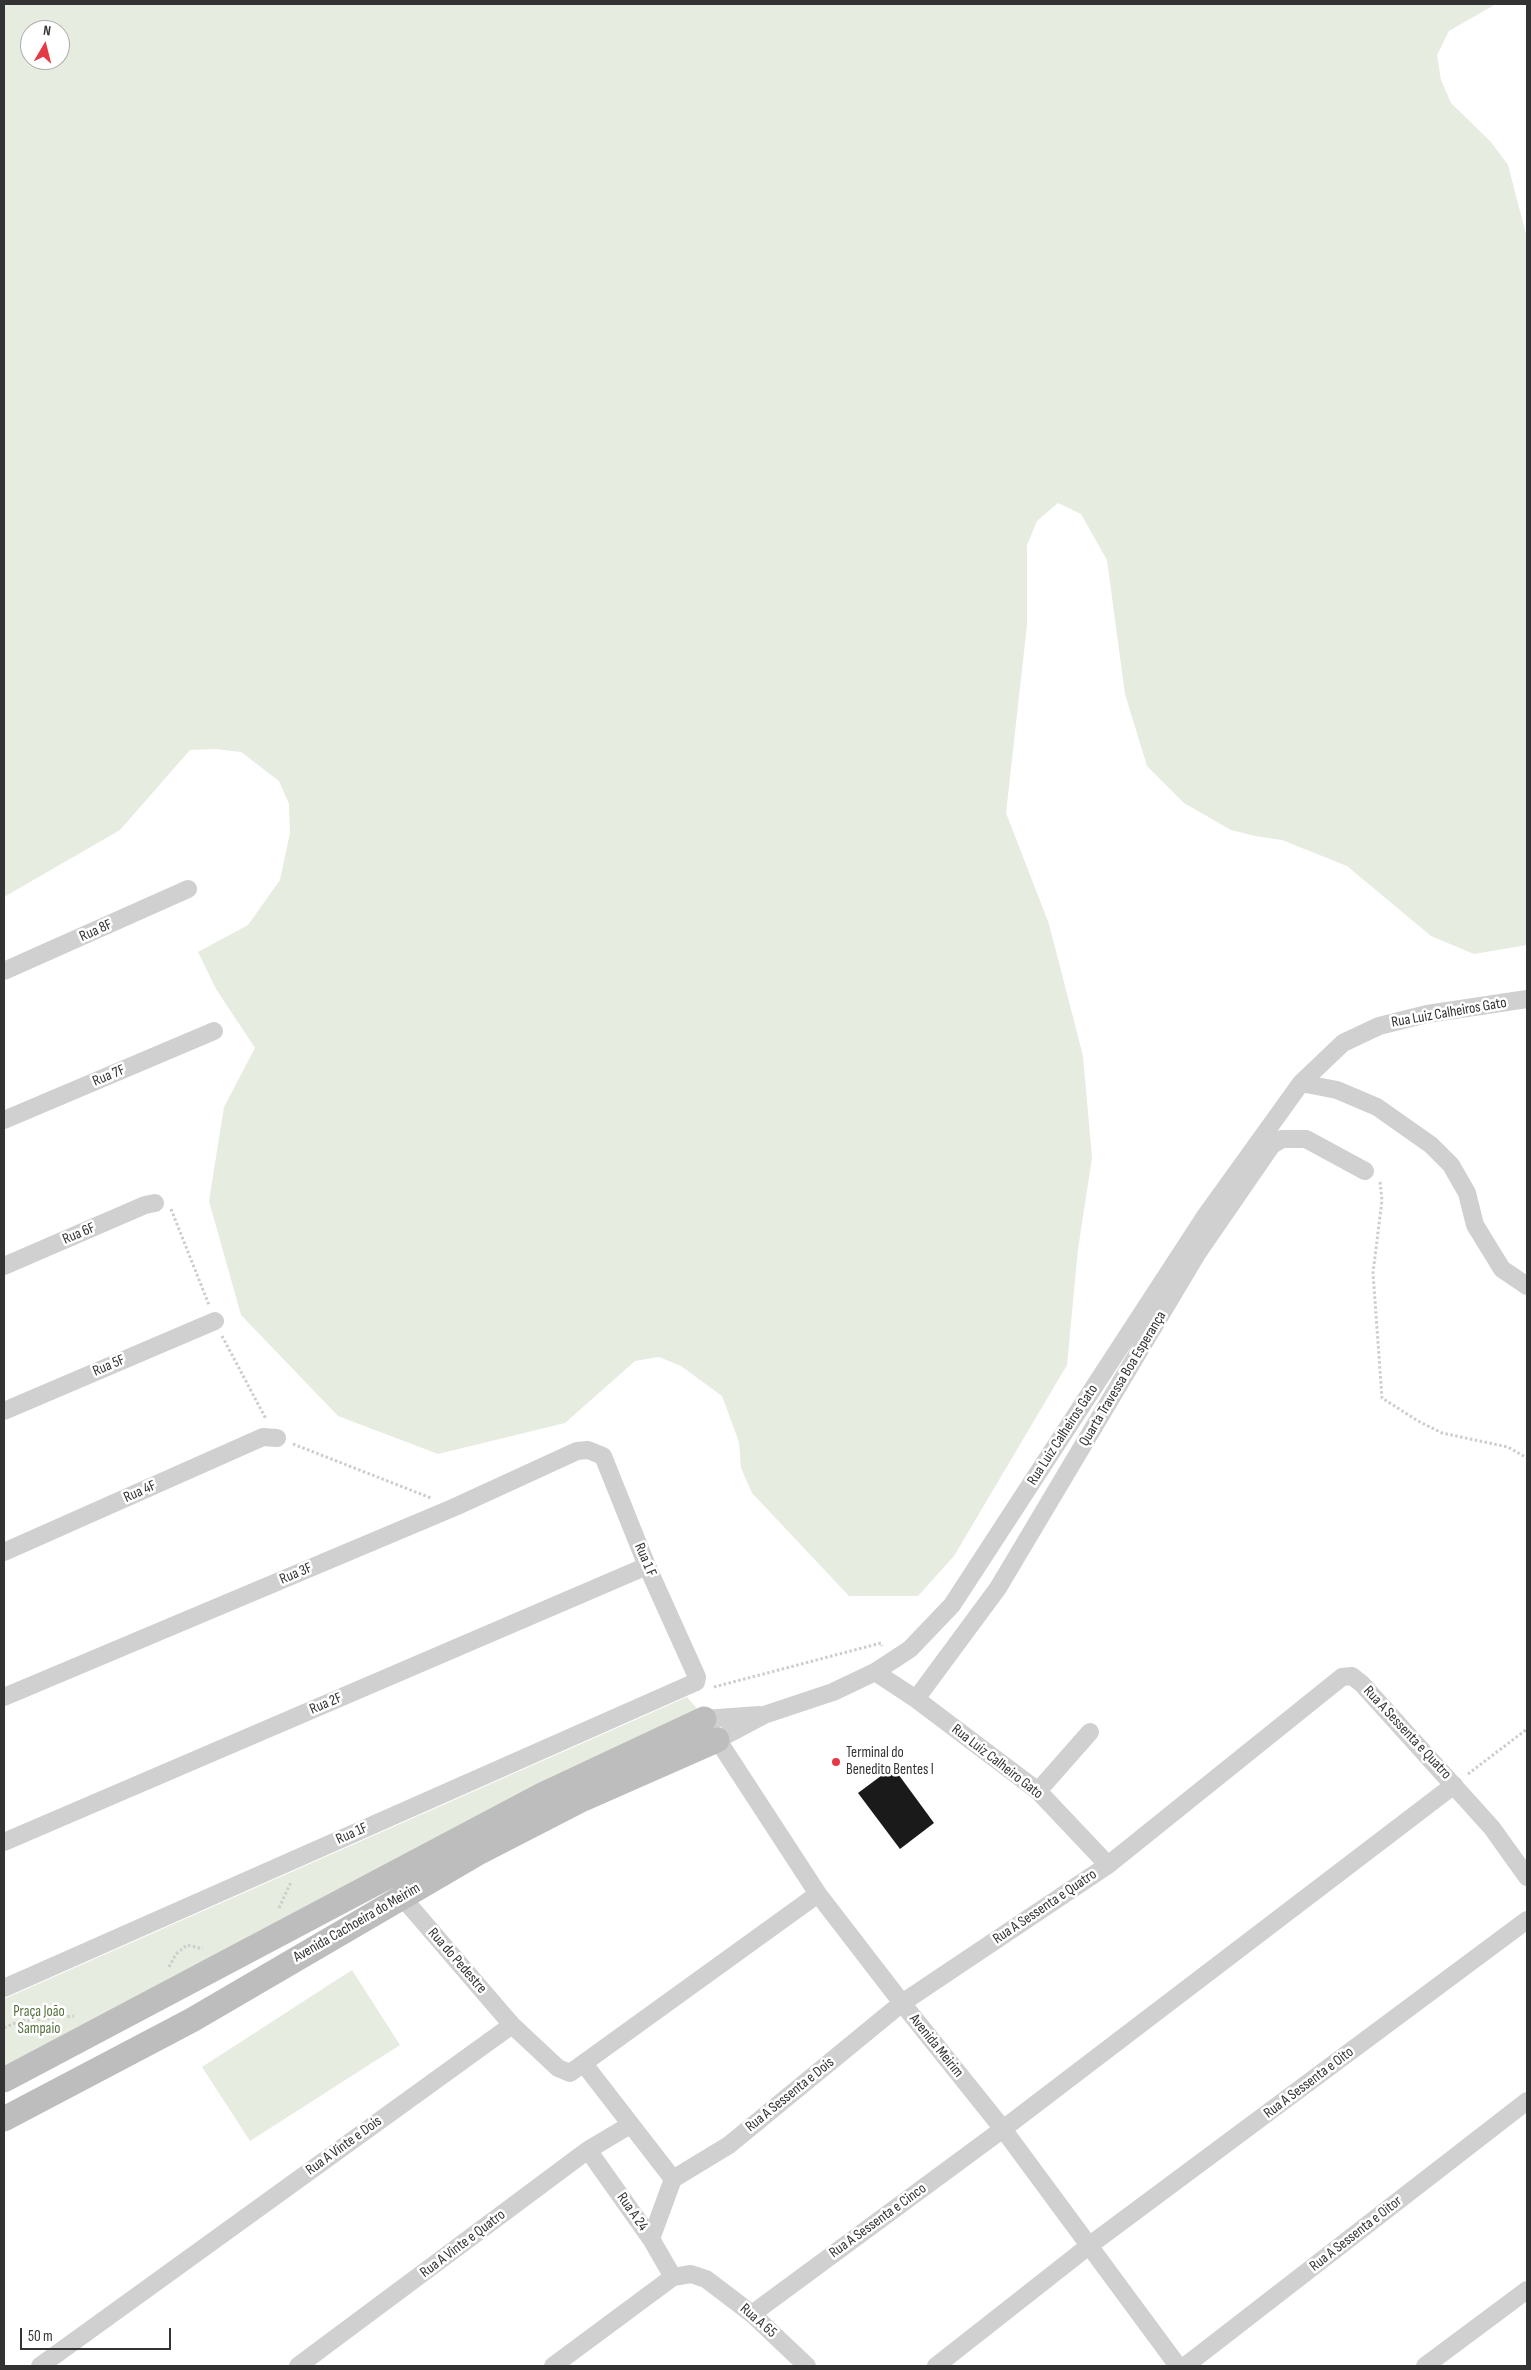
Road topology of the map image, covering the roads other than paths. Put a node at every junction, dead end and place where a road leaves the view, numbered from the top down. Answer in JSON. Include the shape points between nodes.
{"nodes":[{"id":1,"x":188,"y":890,"type":"dead end"},
{"id":2,"x":4,"y":971,"type":"edge"},
{"id":3,"x":1527,"y":999,"type":"edge"},
{"id":4,"x":214,"y":1031,"type":"dead end"},
{"id":5,"x":1301,"y":1083,"type":"junction"},
{"id":6,"x":4,"y":1120,"type":"edge"},
{"id":7,"x":1365,"y":1171,"type":"road end"},
{"id":8,"x":155,"y":1203,"type":"dead end"},
{"id":9,"x":4,"y":1266,"type":"edge"},
{"id":10,"x":1527,"y":1286,"type":"edge"},
{"id":11,"x":215,"y":1321,"type":"dead end"},
{"id":12,"x":4,"y":1411,"type":"edge"},
{"id":13,"x":277,"y":1438,"type":"road end"},
{"id":14,"x":588,"y":1450,"type":"joint"},
{"id":15,"x":4,"y":1552,"type":"edge"},
{"id":16,"x":647,"y":1566,"type":"junction"},
{"id":17,"x":875,"y":1672,"type":"junction"},
{"id":18,"x":704,"y":1682,"type":"joint"},
{"id":19,"x":4,"y":1697,"type":"edge"},
{"id":20,"x":916,"y":1699,"type":"junction"},
{"id":21,"x":764,"y":1715,"type":"junction"},
{"id":22,"x":704,"y":1719,"type":"junction"},
{"id":23,"x":1090,"y":1732,"type":"dead end"},
{"id":24,"x":718,"y":1740,"type":"junction"},
{"id":25,"x":1454,"y":1785,"type":"junction"},
{"id":26,"x":1038,"y":1791,"type":"junction"},
{"id":27,"x":4,"y":1842,"type":"edge"},
{"id":28,"x":1108,"y":1865,"type":"junction"},
{"id":29,"x":1527,"y":1877,"type":"edge"},
{"id":30,"x":818,"y":1894,"type":"junction"},
{"id":31,"x":402,"y":1897,"type":"junction"},
{"id":32,"x":1527,"y":1920,"type":"edge"},
{"id":33,"x":4,"y":1988,"type":"edge"},
{"id":34,"x":902,"y":2003,"type":"junction"},
{"id":35,"x":512,"y":2025,"type":"junction"},
{"id":36,"x":584,"y":2064,"type":"junction"},
{"id":37,"x":4,"y":2080,"type":"edge"},
{"id":38,"x":1527,"y":2101,"type":"edge"},
{"id":39,"x":4,"y":2119,"type":"edge"},
{"id":40,"x":630,"y":2125,"type":"junction"},
{"id":41,"x":1003,"y":2129,"type":"junction"},
{"id":42,"x":588,"y":2150,"type":"junction"},
{"id":43,"x":673,"y":2179,"type":"junction"},
{"id":44,"x":651,"y":2239,"type":"junction"},
{"id":45,"x":1090,"y":2245,"type":"junction"},
{"id":46,"x":673,"y":2277,"type":"junction"},
{"id":47,"x":1527,"y":2290,"type":"edge"},
{"id":48,"x":752,"y":2314,"type":"junction"},
{"id":49,"x":799,"y":2363,"type":"edge"},
{"id":50,"x":40,"y":2366,"type":"edge"},
{"id":51,"x":298,"y":2366,"type":"edge"},
{"id":52,"x":553,"y":2366,"type":"edge"},
{"id":53,"x":936,"y":2366,"type":"edge"},
{"id":54,"x":1178,"y":2366,"type":"edge"},
{"id":55,"x":1185,"y":2366,"type":"edge"},
{"id":56,"x":1425,"y":2366,"type":"edge"}],
"edges":[{"from":1,"to":2,"type":"street","name":"Rua 8F"},
{"from":3,"to":5,"type":"street","name":"Rua Luiz Calheiros Gato","via":[[1427,1014],[1379,1026],[1344,1043]]},
{"from":4,"to":6,"type":"street","name":"Rua 7F"},
{"from":5,"to":10,"type":"street","via":[[1337,1090],[1377,1107],[1431,1145],[1451,1165],[1467,1193],[1475,1225],[1502,1269]]},
{"from":5,"to":17,"type":"street","name":"Rua Luiz Calheiros Gato","via":[[1206,1215],[952,1604],[910,1649]]},
{"from":7,"to":20,"type":"street","name":"Quarta Travessa Boa Esperança","via":[[1306,1139],[1282,1139],[1272,1146],[1197,1254],[998,1588]]},
{"from":8,"to":9,"type":"street","name":"Rua 6F"},
{"from":11,"to":12,"type":"street","name":"Rua 5F"},
{"from":13,"to":15,"type":"street","name":"Rua 4F","via":[[263,1437]]},
{"from":14,"to":16,"type":"street","name":"Rua 1 F","via":[[603,1456]]},
{"from":14,"to":19,"type":"street","name":"Rua 3F","via":[[578,1451],[455,1507]]},
{"from":16,"to":18,"type":"street","name":"Rua 1 F"},
{"from":16,"to":27,"type":"street","name":"Rua 2F"},
{"from":17,"to":20,"type":"street","name":"Rua Luiz Calheiro Gato"},
{"from":17,"to":21,"type":"street","name":"Rua Luiz Calheiros Gato","via":[[833,1692]]},
{"from":18,"to":33,"type":"street","name":"Rua 1F","via":[[696,1682]]},
{"from":20,"to":26,"type":"street","name":"Rua Luiz Calheiro Gato"},
{"from":21,"to":22,"type":"street","name":"Rua Luiz Calheiros Gato"},
{"from":21,"to":24,"type":"street","name":"Rua Luiz Calheiros Gato"},
{"from":22,"to":24,"type":"street","name":"Avenida Meirim"},
{"from":22,"to":37,"type":"street","name":"Avenida Cachoeira do Meirim","via":[[542,1794]]},
{"from":23,"to":26,"type":"street"},
{"from":24,"to":30,"type":"street","name":"Avenida Meirim"},
{"from":24,"to":31,"type":"street","name":"Avenida Cachoeira do Meirim","via":[[584,1799],[478,1853]]},
{"from":25,"to":28,"type":"street","name":"Rua A Sessenta e Quatro","via":[[1362,1684],[1352,1676],[1342,1677]]},
{"from":25,"to":29,"type":"street","via":[[1492,1828]]},
{"from":25,"to":41,"type":"street","name":"Rua A Sessenta e Quatro"},
{"from":26,"to":28,"type":"street","name":"Rua Luiz Calheiro Gato"},
{"from":28,"to":34,"type":"street","name":"Rua A Sessenta e Quatro"},
{"from":30,"to":34,"type":"street","name":"Avenida Meirim"},
{"from":30,"to":36,"type":"street"},
{"from":31,"to":35,"type":"street","name":"Rua do Pedestre"},
{"from":31,"to":39,"type":"street","name":"Avenida Cachoeira do Meirim","via":[[192,2020]]},
{"from":32,"to":45,"type":"street","name":"Rua A Sessenta e Oito"},
{"from":34,"to":41,"type":"street","name":"Avenida Meirim"},
{"from":34,"to":43,"type":"street","name":"Rua A Sessenta e Dois","via":[[729,2145]]},
{"from":35,"to":36,"type":"street","via":[[558,2068],[570,2073]]},
{"from":35,"to":50,"type":"street","name":"Rua A Vinte e Dois"},
{"from":36,"to":40,"type":"street"},
{"from":38,"to":55,"type":"street","name":"Rua A Sessenta e Oitor"},
{"from":40,"to":42,"type":"street","name":"Rua A Vinte e Quatro"},
{"from":40,"to":43,"type":"street"},
{"from":41,"to":45,"type":"street","name":"Avenida Meirim"},
{"from":41,"to":48,"type":"street","name":"Rua A Sessenta e Cinco"},
{"from":42,"to":44,"type":"street","name":"Rua A 24"},
{"from":42,"to":51,"type":"street","name":"Rua A Vinte e Quatro"},
{"from":43,"to":44,"type":"street"},
{"from":44,"to":46,"type":"street","name":"Rua A 24"},
{"from":45,"to":53,"type":"street"},
{"from":45,"to":54,"type":"street","name":"Avenida Meirim"},
{"from":46,"to":48,"type":"street","name":"Rua A 65","via":[[690,2274],[706,2280]]},
{"from":46,"to":52,"type":"street"},
{"from":47,"to":56,"type":"street"},
{"from":48,"to":49,"type":"street","name":"Rua A 65"}]}
